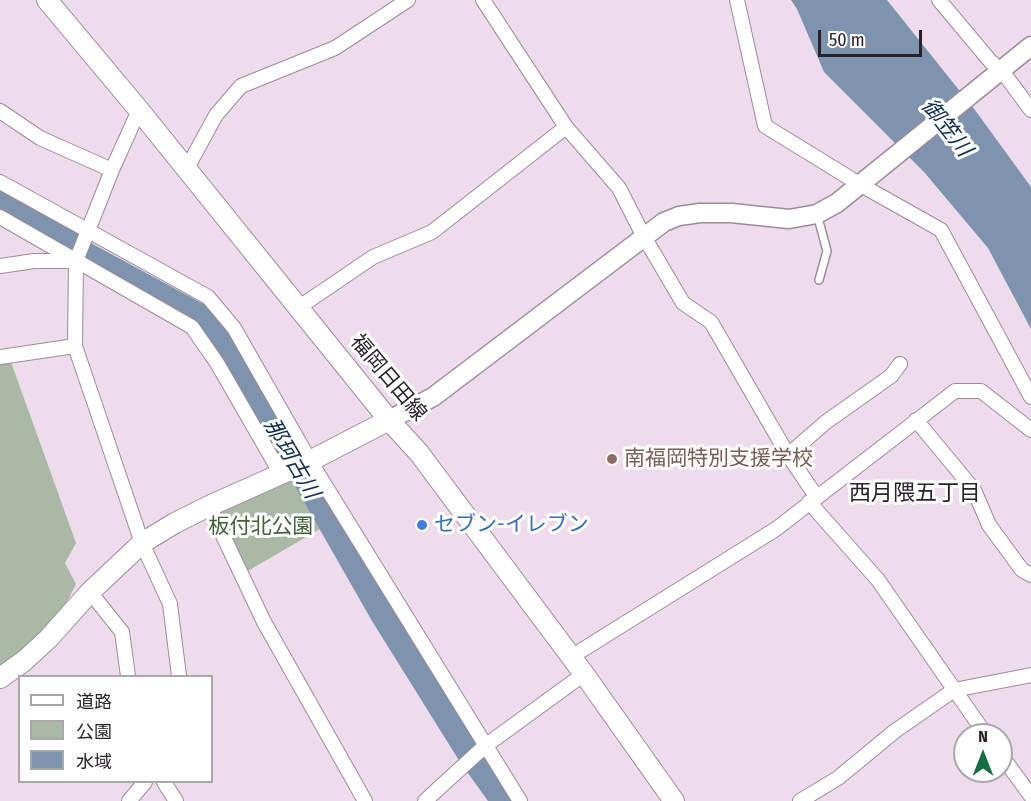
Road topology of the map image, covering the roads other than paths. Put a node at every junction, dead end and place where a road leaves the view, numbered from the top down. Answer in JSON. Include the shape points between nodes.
{"nodes":[{"id":1,"x":47,"y":0,"type":"edge"},
{"id":2,"x":408,"y":0,"type":"edge"},
{"id":3,"x":483,"y":0,"type":"edge"},
{"id":4,"x":737,"y":0,"type":"edge"},
{"id":5,"x":939,"y":0,"type":"edge"},
{"id":6,"x":1031,"y":46,"type":"edge"},
{"id":7,"x":997,"y":75,"type":"junction"},
{"id":8,"x":139,"y":110,"type":"junction"},
{"id":9,"x":1031,"y":110,"type":"edge"},
{"id":10,"x":0,"y":111,"type":"edge"},
{"id":11,"x":566,"y":127,"type":"junction"},
{"id":12,"x":112,"y":170,"type":"junction"},
{"id":13,"x":186,"y":170,"type":"junction"},
{"id":14,"x":0,"y":182,"type":"edge"},
{"id":15,"x":864,"y":182,"type":"junction"},
{"id":16,"x":817,"y":214,"type":"junction"},
{"id":17,"x":0,"y":217,"type":"edge"},
{"id":18,"x":87,"y":231,"type":"junction"},
{"id":19,"x":643,"y":235,"type":"junction"},
{"id":20,"x":76,"y":261,"type":"junction"},
{"id":21,"x":0,"y":266,"type":"edge"},
{"id":22,"x":819,"y":280,"type":"dead end"},
{"id":23,"x":298,"y":308,"type":"junction"},
{"id":24,"x":75,"y":346,"type":"junction"},
{"id":25,"x":0,"y":357,"type":"edge"},
{"id":26,"x":900,"y":364,"type":"dead end"},
{"id":27,"x":1031,"y":396,"type":"edge"},
{"id":28,"x":389,"y":420,"type":"junction"},
{"id":29,"x":916,"y":420,"type":"junction"},
{"id":30,"x":1031,"y":430,"type":"edge"},
{"id":31,"x":788,"y":455,"type":"junction"},
{"id":32,"x":310,"y":461,"type":"junction"},
{"id":33,"x":281,"y":474,"type":"junction"},
{"id":34,"x":812,"y":499,"type":"junction"},
{"id":35,"x":209,"y":506,"type":"junction"},
{"id":36,"x":142,"y":543,"type":"junction"},
{"id":37,"x":1031,"y":575,"type":"edge"},
{"id":38,"x":90,"y":592,"type":"junction"},
{"id":39,"x":571,"y":657,"type":"junction"},
{"id":40,"x":584,"y":674,"type":"junction"},
{"id":41,"x":128,"y":675,"type":"edge"},
{"id":42,"x":179,"y":675,"type":"edge"},
{"id":43,"x":1031,"y":675,"type":"edge"},
{"id":44,"x":0,"y":678,"type":"edge"},
{"id":45,"x":954,"y":690,"type":"junction"},
{"id":46,"x":977,"y":723,"type":"edge"},
{"id":47,"x":485,"y":746,"type":"junction"},
{"id":48,"x":1013,"y":771,"type":"edge"},
{"id":49,"x":144,"y":783,"type":"edge"},
{"id":50,"x":165,"y":783,"type":"edge"},
{"id":51,"x":1031,"y":796,"type":"edge"},
{"id":52,"x":129,"y":801,"type":"edge"},
{"id":53,"x":176,"y":801,"type":"edge"},
{"id":54,"x":365,"y":801,"type":"edge"},
{"id":55,"x":425,"y":801,"type":"edge"},
{"id":56,"x":520,"y":801,"type":"edge"},
{"id":57,"x":674,"y":801,"type":"edge"},
{"id":58,"x":800,"y":801,"type":"edge"}],
"edges":[{"from":1,"to":8,"type":"main road","name":"福岡日田線"},
{"from":2,"to":13,"type":"street","via":[[335,48],[241,86],[216,115]]},
{"from":3,"to":11,"type":"street"},
{"from":4,"to":15,"type":"street","via":[[765,126]]},
{"from":5,"to":7,"type":"street","via":[[991,62]]},
{"from":6,"to":7,"type":"street"},
{"from":7,"to":9,"type":"street"},
{"from":7,"to":15,"type":"street"},
{"from":8,"to":12,"type":"street"},
{"from":8,"to":13,"type":"main road","name":"福岡日田線"},
{"from":10,"to":12,"type":"street","via":[[40,138]]},
{"from":11,"to":19,"type":"street","via":[[619,188]]},
{"from":11,"to":23,"type":"street","via":[[432,232],[373,257]]},
{"from":12,"to":18,"type":"street"},
{"from":13,"to":23,"type":"main road","name":"福岡日田線"},
{"from":14,"to":18,"type":"street"},
{"from":15,"to":16,"type":"street"},
{"from":15,"to":27,"type":"street","via":[[941,230]]},
{"from":16,"to":19,"type":"street","via":[[789,219],[700,213],[679,216]]},
{"from":16,"to":22,"type":"lane","via":[[827,251]]},
{"from":17,"to":20,"type":"street"},
{"from":18,"to":20,"type":"street"},
{"from":18,"to":32,"type":"street","via":[[208,297],[234,328]]},
{"from":19,"to":28,"type":"street","via":[[433,397]]},
{"from":19,"to":31,"type":"street","via":[[683,303],[711,322]]},
{"from":20,"to":21,"type":"street"},
{"from":20,"to":24,"type":"street"},
{"from":20,"to":33,"type":"street","via":[[192,327]]},
{"from":23,"to":28,"type":"main road","name":"福岡日田線"},
{"from":24,"to":25,"type":"street"},
{"from":24,"to":36,"type":"street"},
{"from":26,"to":31,"type":"street","via":[[891,376],[826,422]]},
{"from":28,"to":32,"type":"main road"},
{"from":28,"to":39,"type":"main road","name":"福岡日田線","via":[[454,498]]},
{"from":29,"to":30,"type":"street","via":[[955,391],[981,392]]},
{"from":29,"to":34,"type":"street"},
{"from":29,"to":37,"type":"street","via":[[974,490],[989,525],[1022,570]]},
{"from":31,"to":34,"type":"street"},
{"from":32,"to":33,"type":"main road"},
{"from":32,"to":47,"type":"street"},
{"from":33,"to":35,"type":"main road"},
{"from":34,"to":39,"type":"street","via":[[776,529]]},
{"from":34,"to":45,"type":"street","via":[[878,580]]},
{"from":35,"to":36,"type":"main road"},
{"from":35,"to":54,"type":"street","via":[[264,622]]},
{"from":36,"to":38,"type":"main road"},
{"from":36,"to":42,"type":"street","via":[[170,604]]},
{"from":38,"to":41,"type":"street","via":[[122,632]]},
{"from":38,"to":44,"type":"main road","via":[[48,639]]},
{"from":39,"to":40,"type":"main road","name":"福岡日田線"},
{"from":40,"to":47,"type":"street"},
{"from":40,"to":57,"type":"main road","name":"福岡日田線"},
{"from":43,"to":45,"type":"street"},
{"from":45,"to":46,"type":"street"},
{"from":45,"to":58,"type":"street","via":[[838,778]]},
{"from":47,"to":55,"type":"street"},
{"from":47,"to":56,"type":"street"},
{"from":48,"to":51,"type":"street"},
{"from":49,"to":52,"type":"street"},
{"from":50,"to":53,"type":"street"}]}
